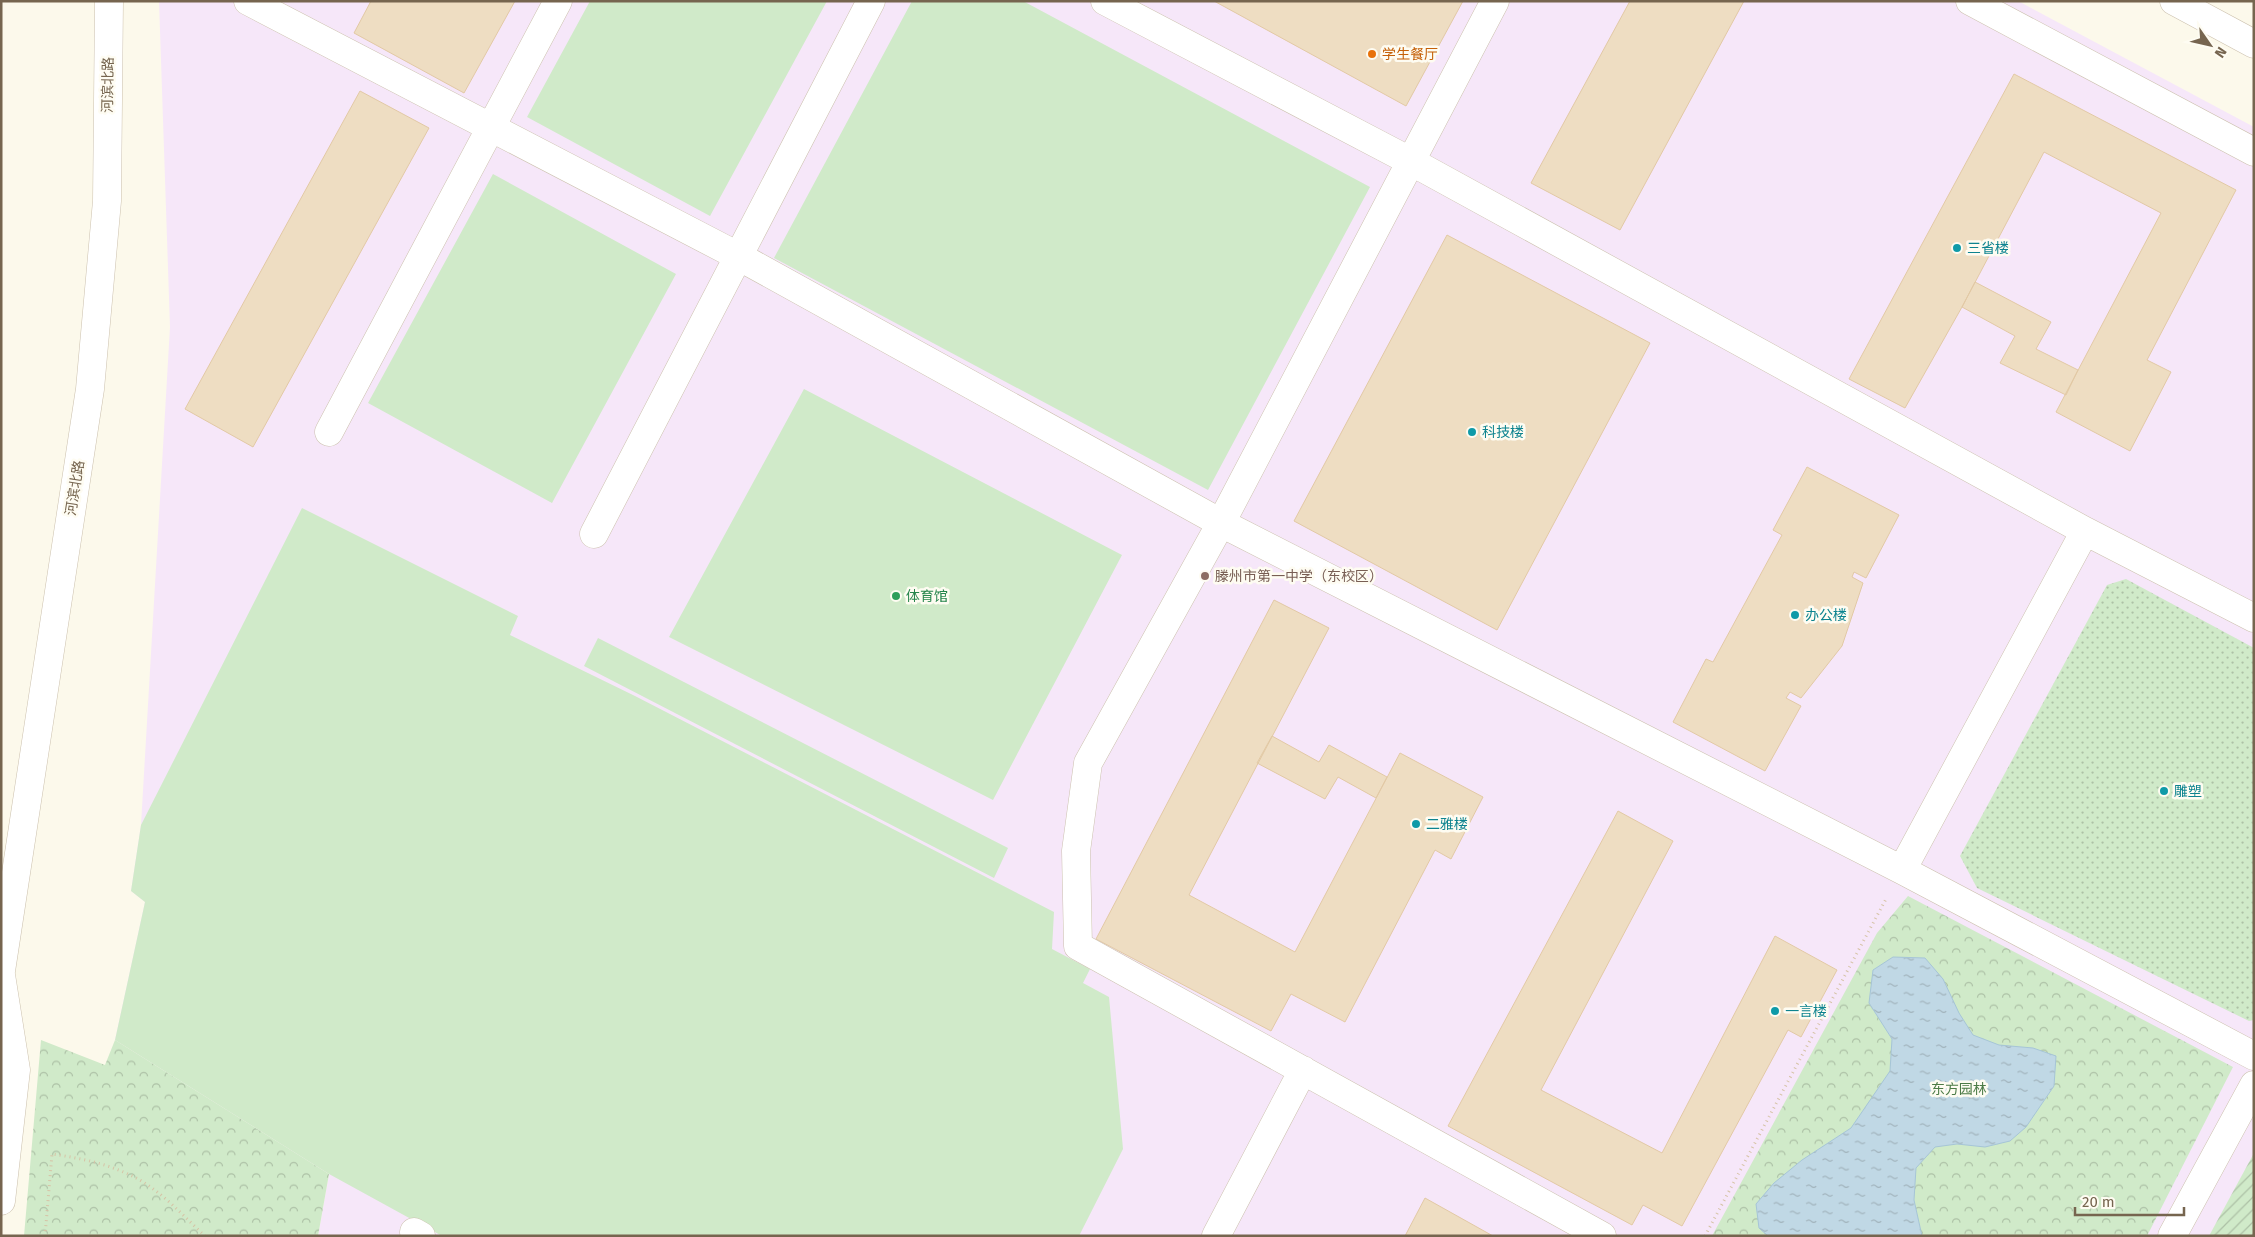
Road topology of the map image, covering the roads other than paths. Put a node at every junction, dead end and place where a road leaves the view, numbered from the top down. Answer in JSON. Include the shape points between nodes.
{"nodes":[{"id":1,"x":109,"y":1,"type":"edge"},
{"id":2,"x":248,"y":1,"type":"edge"},
{"id":3,"x":558,"y":1,"type":"edge"},
{"id":4,"x":871,"y":1,"type":"edge"},
{"id":5,"x":1105,"y":1,"type":"edge"},
{"id":6,"x":1495,"y":1,"type":"edge"},
{"id":7,"x":1970,"y":1,"type":"edge"},
{"id":8,"x":2174,"y":1,"type":"edge"},
{"id":9,"x":2254,"y":44,"type":"edge"},
{"id":10,"x":490,"y":128,"type":"junction"},
{"id":11,"x":2254,"y":152,"type":"edge"},
{"id":12,"x":1412,"y":162,"type":"junction"},
{"id":13,"x":738,"y":256,"type":"junction"},
{"id":14,"x":328,"y":432,"type":"dead end"},
{"id":15,"x":1221,"y":523,"type":"junction"},
{"id":16,"x":2085,"y":531,"type":"junction"},
{"id":17,"x":594,"y":534,"type":"dead end"},
{"id":18,"x":2254,"y":618,"type":"edge"},
{"id":19,"x":1902,"y":870,"type":"junction"},
{"id":20,"x":1,"y":973,"type":"edge"},
{"id":21,"x":2254,"y":1056,"type":"edge"},
{"id":22,"x":1303,"y":1070,"type":"junction"},
{"id":23,"x":2254,"y":1085,"type":"edge"},
{"id":24,"x":1,"y":1201,"type":"edge"},
{"id":25,"x":1216,"y":1236,"type":"edge"},
{"id":26,"x":1602,"y":1236,"type":"edge"},
{"id":27,"x":2172,"y":1236,"type":"edge"}],
"edges":[{"from":1,"to":20,"type":"street","name":"河滨北路","via":[[107,201],[90,389]]},
{"from":2,"to":10,"type":"street"},
{"from":3,"to":10,"type":"street"},
{"from":4,"to":13,"type":"street"},
{"from":5,"to":12,"type":"street"},
{"from":6,"to":12,"type":"street"},
{"from":7,"to":11,"type":"street"},
{"from":8,"to":9,"type":"street"},
{"from":10,"to":13,"type":"street"},
{"from":10,"to":14,"type":"street"},
{"from":12,"to":15,"type":"street"},
{"from":12,"to":16,"type":"street"},
{"from":13,"to":15,"type":"street"},
{"from":13,"to":17,"type":"street"},
{"from":15,"to":19,"type":"street"},
{"from":15,"to":22,"type":"street","via":[[1088,763],[1076,851],[1078,946]]},
{"from":16,"to":18,"type":"street"},
{"from":16,"to":19,"type":"street"},
{"from":19,"to":21,"type":"street"},
{"from":20,"to":24,"type":"street","name":"河滨北路","via":[[16,1070]]},
{"from":22,"to":25,"type":"street"},
{"from":22,"to":26,"type":"street"},
{"from":23,"to":27,"type":"street"}]}
